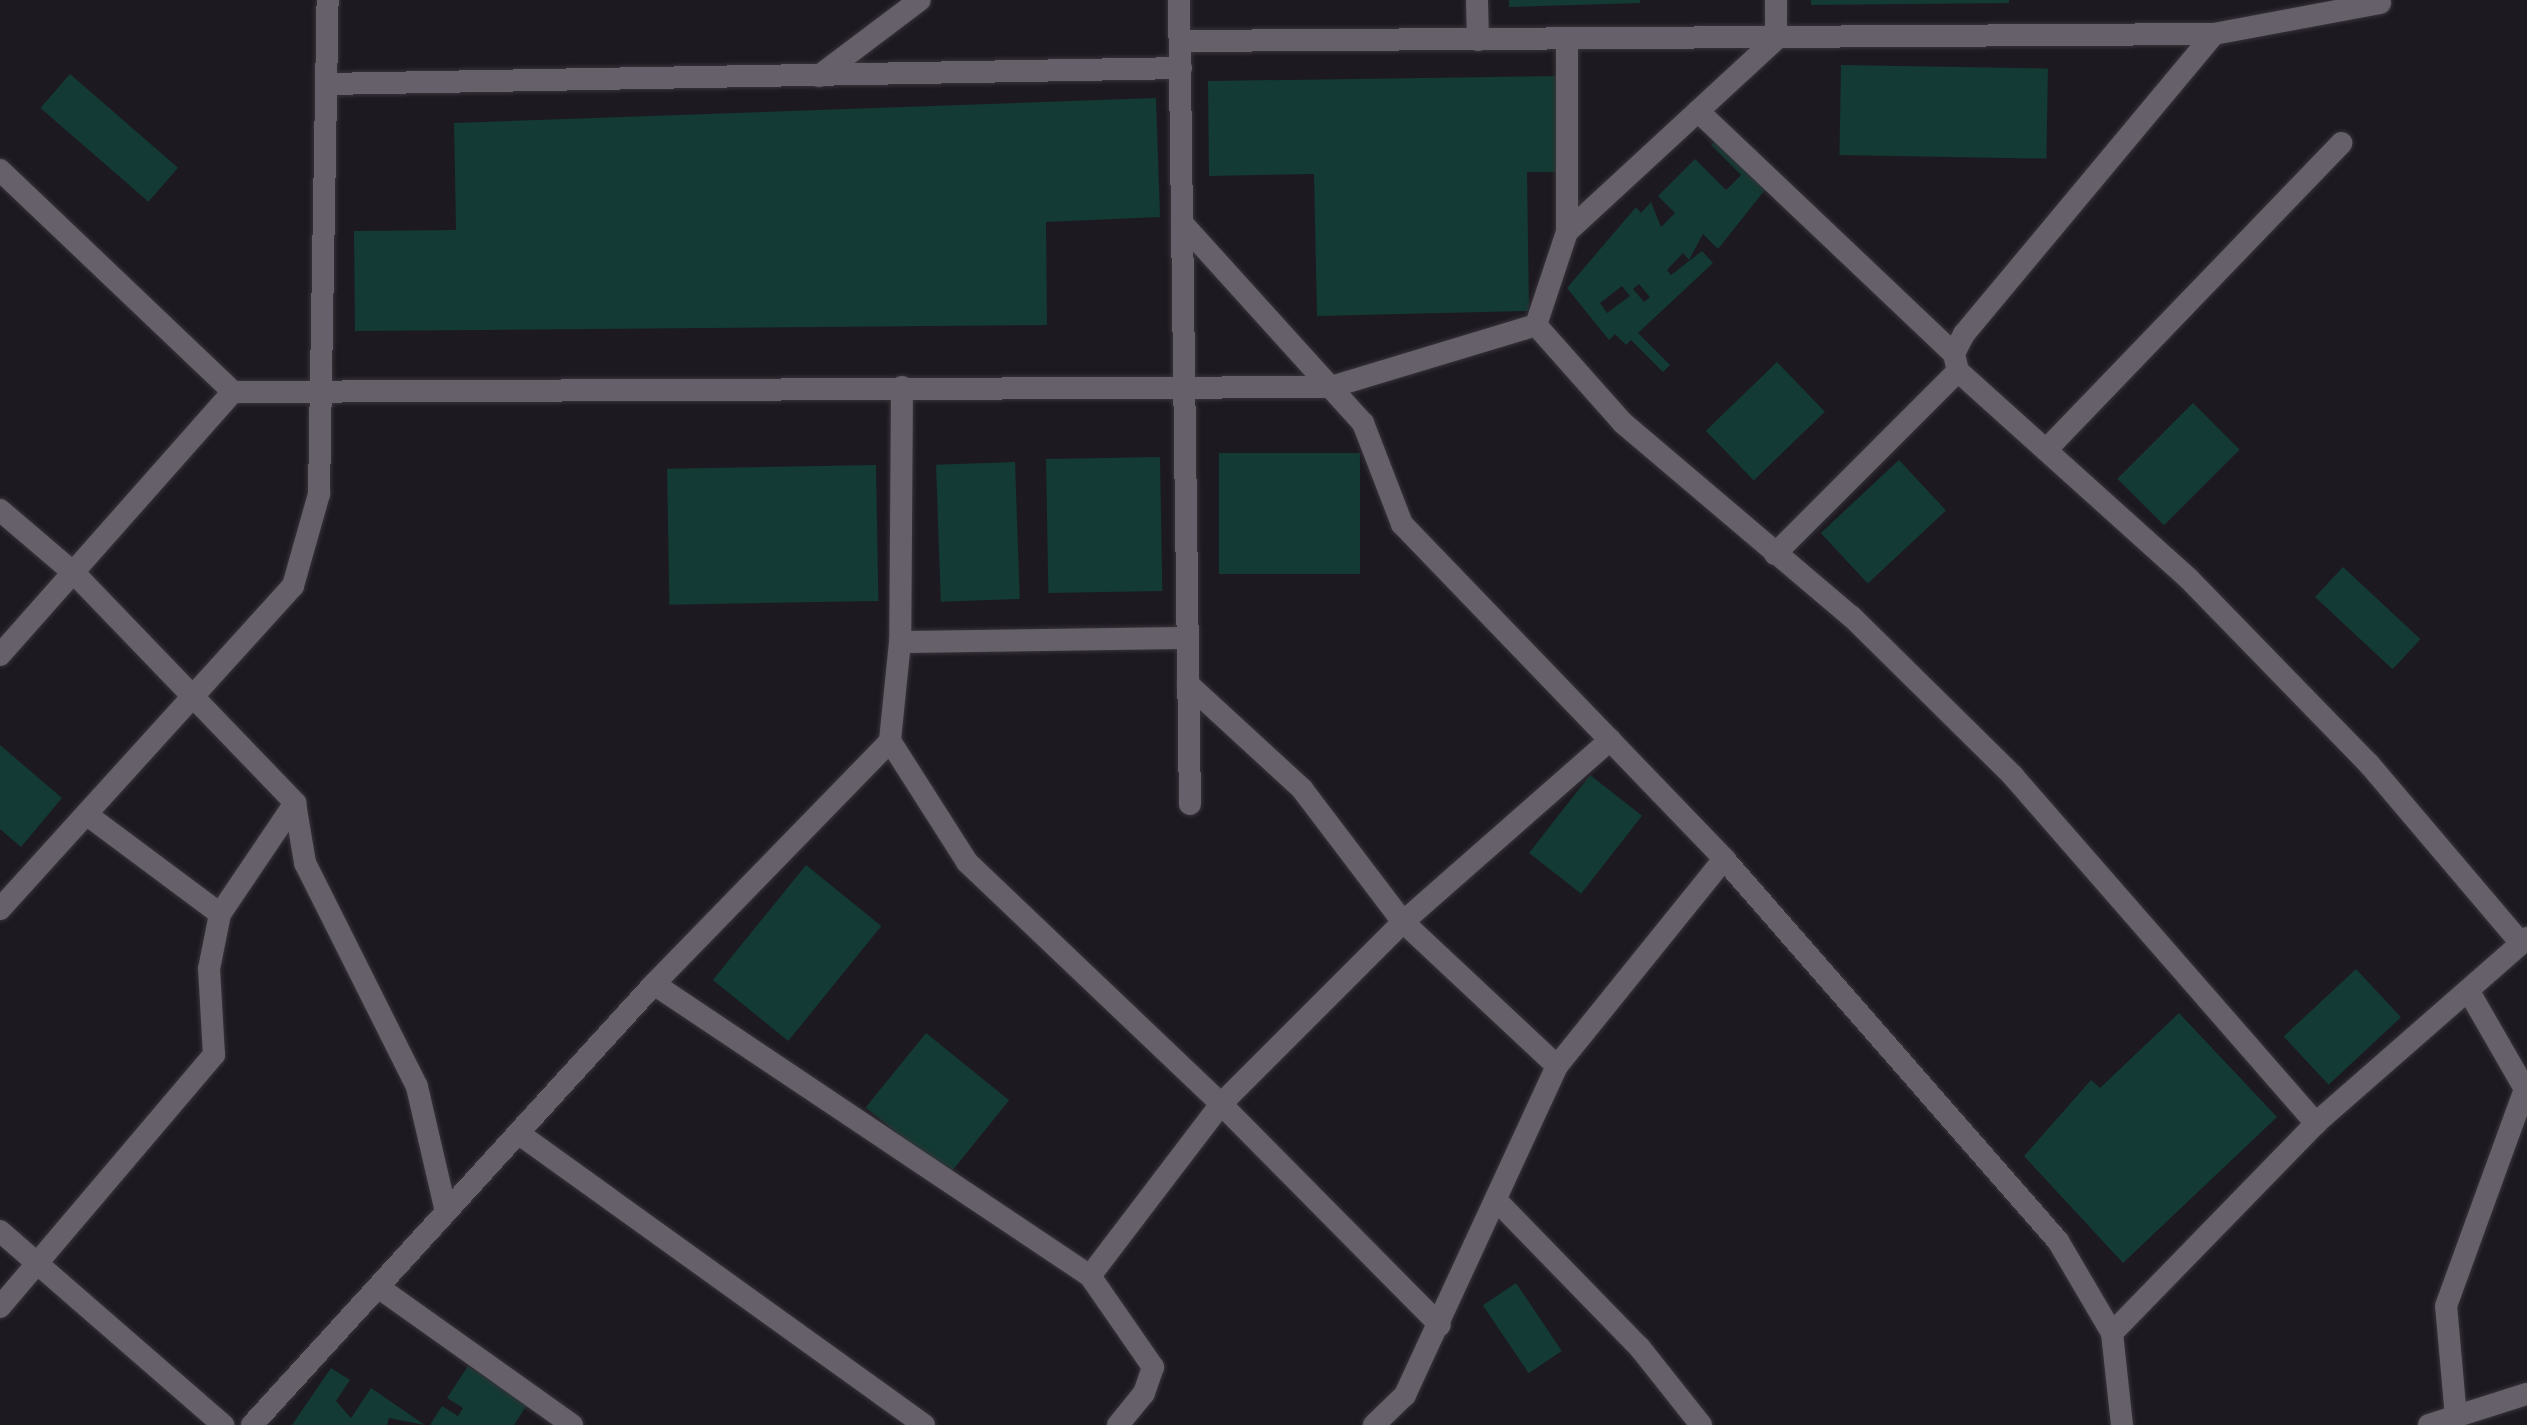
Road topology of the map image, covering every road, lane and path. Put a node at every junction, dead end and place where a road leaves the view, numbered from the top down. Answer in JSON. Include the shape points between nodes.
{"nodes":[{"id":1,"x":328,"y":0,"type":"edge"},
{"id":2,"x":893,"y":0,"type":"edge"},
{"id":3,"x":920,"y":0,"type":"edge"},
{"id":4,"x":1179,"y":0,"type":"edge"},
{"id":5,"x":1477,"y":0,"type":"edge"},
{"id":6,"x":1776,"y":0,"type":"edge"},
{"id":7,"x":2380,"y":3,"type":"dead end"},
{"id":8,"x":891,"y":23,"type":"junction"},
{"id":9,"x":2214,"y":34,"type":"junction"},
{"id":10,"x":1776,"y":39,"type":"junction"},
{"id":11,"x":1478,"y":40,"type":"junction"},
{"id":12,"x":1567,"y":40,"type":"junction"},
{"id":13,"x":1180,"y":41,"type":"junction"},
{"id":14,"x":1181,"y":68,"type":"junction"},
{"id":15,"x":819,"y":76,"type":"junction"},
{"id":16,"x":326,"y":84,"type":"junction"},
{"id":17,"x":1698,"y":111,"type":"junction"},
{"id":18,"x":2341,"y":143,"type":"dead end"},
{"id":19,"x":0,"y":170,"type":"edge"},
{"id":20,"x":1182,"y":223,"type":"junction"},
{"id":21,"x":1567,"y":232,"type":"junction"},
{"id":22,"x":1536,"y":325,"type":"junction"},
{"id":23,"x":1956,"y":363,"type":"junction"},
{"id":24,"x":1184,"y":385,"type":"junction"},
{"id":25,"x":902,"y":387,"type":"junction"},
{"id":26,"x":1331,"y":387,"type":"junction"},
{"id":27,"x":316,"y":391,"type":"junction"},
{"id":28,"x":233,"y":392,"type":"junction"},
{"id":29,"x":2046,"y":450,"type":"junction"},
{"id":30,"x":0,"y":510,"type":"edge"},
{"id":31,"x":1775,"y":554,"type":"junction"},
{"id":32,"x":75,"y":574,"type":"junction"},
{"id":33,"x":1188,"y":638,"type":"junction"},
{"id":34,"x":900,"y":642,"type":"junction"},
{"id":35,"x":0,"y":655,"type":"edge"},
{"id":36,"x":1188,"y":684,"type":"junction"},
{"id":37,"x":194,"y":695,"type":"junction"},
{"id":38,"x":1610,"y":740,"type":"junction"},
{"id":39,"x":890,"y":741,"type":"junction"},
{"id":40,"x":295,"y":803,"type":"junction"},
{"id":41,"x":1190,"y":804,"type":"dead end"},
{"id":42,"x":86,"y":814,"type":"junction"},
{"id":43,"x":1724,"y":859,"type":"junction"},
{"id":44,"x":2,"y":902,"type":"edge"},
{"id":45,"x":220,"y":914,"type":"junction"},
{"id":46,"x":1403,"y":922,"type":"junction"},
{"id":47,"x":2524,"y":940,"type":"edge"},
{"id":48,"x":654,"y":984,"type":"junction"},
{"id":49,"x":2468,"y":990,"type":"junction"},
{"id":50,"x":1557,"y":1066,"type":"junction"},
{"id":51,"x":1221,"y":1104,"type":"junction"},
{"id":52,"x":2316,"y":1123,"type":"junction"},
{"id":53,"x":518,"y":1133,"type":"junction"},
{"id":54,"x":1497,"y":1201,"type":"junction"},
{"id":55,"x":446,"y":1212,"type":"junction"},
{"id":56,"x":0,"y":1231,"type":"edge"},
{"id":57,"x":39,"y":1264,"type":"junction"},
{"id":58,"x":1090,"y":1276,"type":"junction"},
{"id":59,"x":378,"y":1287,"type":"junction"},
{"id":60,"x":0,"y":1307,"type":"edge"},
{"id":61,"x":1440,"y":1325,"type":"junction"},
{"id":62,"x":2112,"y":1333,"type":"junction"},
{"id":63,"x":2527,"y":1394,"type":"edge"},
{"id":64,"x":2500,"y":1402,"type":"junction"},
{"id":65,"x":2456,"y":1417,"type":"junction"},
{"id":66,"x":223,"y":1425,"type":"edge"},
{"id":67,"x":252,"y":1425,"type":"edge"},
{"id":68,"x":572,"y":1425,"type":"edge"},
{"id":69,"x":924,"y":1425,"type":"edge"},
{"id":70,"x":1118,"y":1425,"type":"edge"},
{"id":71,"x":1374,"y":1425,"type":"edge"},
{"id":72,"x":1701,"y":1425,"type":"edge"},
{"id":73,"x":2122,"y":1425,"type":"edge"},
{"id":74,"x":2429,"y":1425,"type":"edge"},
{"id":75,"x":2505,"y":1425,"type":"edge"}],
"edges":[{"from":1,"to":16,"type":"street"},
{"from":2,"to":8,"type":"street"},
{"from":3,"to":8,"type":"street"},
{"from":4,"to":13,"type":"street"},
{"from":5,"to":11,"type":"street"},
{"from":6,"to":10,"type":"street"},
{"from":7,"to":9,"type":"street"},
{"from":8,"to":15,"type":"street"},
{"from":9,"to":10,"type":"street"},
{"from":9,"to":23,"type":"street"},
{"from":10,"to":12,"type":"street"},
{"from":10,"to":17,"type":"street"},
{"from":11,"to":12,"type":"street"},
{"from":11,"to":13,"type":"street"},
{"from":12,"to":21,"type":"street"},
{"from":13,"to":14,"type":"street"},
{"from":14,"to":15,"type":"street"},
{"from":14,"to":20,"type":"street"},
{"from":15,"to":16,"type":"street"},
{"from":16,"to":27,"type":"street"},
{"from":17,"to":21,"type":"street"},
{"from":17,"to":23,"type":"street"},
{"from":18,"to":29,"type":"street"},
{"from":19,"to":28,"type":"street"},
{"from":20,"to":24,"type":"street"},
{"from":20,"to":26,"type":"street"},
{"from":21,"to":22,"type":"street"},
{"from":22,"to":26,"type":"street"},
{"from":22,"to":31,"type":"street","via":[[1623,423]]},
{"from":23,"to":29,"type":"street"},
{"from":23,"to":31,"type":"street"},
{"from":24,"to":25,"type":"street"},
{"from":24,"to":26,"type":"street"},
{"from":24,"to":33,"type":"street"},
{"from":25,"to":27,"type":"street"},
{"from":25,"to":34,"type":"street"},
{"from":26,"to":38,"type":"street","via":[[1369,435],[1402,524]]},
{"from":27,"to":28,"type":"street"},
{"from":27,"to":37,"type":"street","via":[[319,494],[293,586]]},
{"from":28,"to":32,"type":"street"},
{"from":29,"to":47,"type":"street","via":[[2189,579],[2369,764]]},
{"from":30,"to":32,"type":"street"},
{"from":31,"to":52,"type":"street","via":[[1852,617],[2013,776]]},
{"from":32,"to":35,"type":"street"},
{"from":32,"to":37,"type":"street"},
{"from":33,"to":34,"type":"street"},
{"from":33,"to":36,"type":"street"},
{"from":34,"to":39,"type":"street"},
{"from":36,"to":41,"type":"street"},
{"from":36,"to":46,"type":"street","via":[[1302,789]]},
{"from":37,"to":40,"type":"street"},
{"from":37,"to":42,"type":"street"},
{"from":38,"to":43,"type":"street"},
{"from":38,"to":46,"type":"street"},
{"from":39,"to":48,"type":"street"},
{"from":39,"to":51,"type":"street","via":[[967,862]]},
{"from":40,"to":45,"type":"street"},
{"from":40,"to":55,"type":"street","via":[[305,863],[417,1087]]},
{"from":42,"to":44,"type":"street"},
{"from":42,"to":45,"type":"street"},
{"from":43,"to":50,"type":"street"},
{"from":43,"to":62,"type":"street","via":[[2058,1241]]},
{"from":45,"to":57,"type":"street","via":[[209,969],[214,1055]]},
{"from":46,"to":50,"type":"street"},
{"from":46,"to":51,"type":"street"},
{"from":47,"to":49,"type":"street"},
{"from":48,"to":53,"type":"street"},
{"from":48,"to":58,"type":"street"},
{"from":49,"to":52,"type":"street"},
{"from":49,"to":65,"type":"street","via":[[2525,1089],[2446,1306]]},
{"from":50,"to":54,"type":"street"},
{"from":51,"to":58,"type":"street"},
{"from":51,"to":61,"type":"street"},
{"from":52,"to":62,"type":"street"},
{"from":53,"to":55,"type":"street"},
{"from":53,"to":69,"type":"street"},
{"from":54,"to":61,"type":"street"},
{"from":54,"to":72,"type":"street","via":[[1640,1348]]},
{"from":55,"to":59,"type":"street"},
{"from":56,"to":57,"type":"street"},
{"from":57,"to":60,"type":"street"},
{"from":57,"to":66,"type":"street"},
{"from":58,"to":70,"type":"street","via":[[1153,1367],[1144,1393]]},
{"from":59,"to":67,"type":"street"},
{"from":59,"to":68,"type":"street"},
{"from":61,"to":71,"type":"street","via":[[1405,1395]]},
{"from":62,"to":73,"type":"street"},
{"from":63,"to":64,"type":"street"},
{"from":64,"to":65,"type":"street"},
{"from":64,"to":75,"type":"street"},
{"from":65,"to":74,"type":"street"}]}
